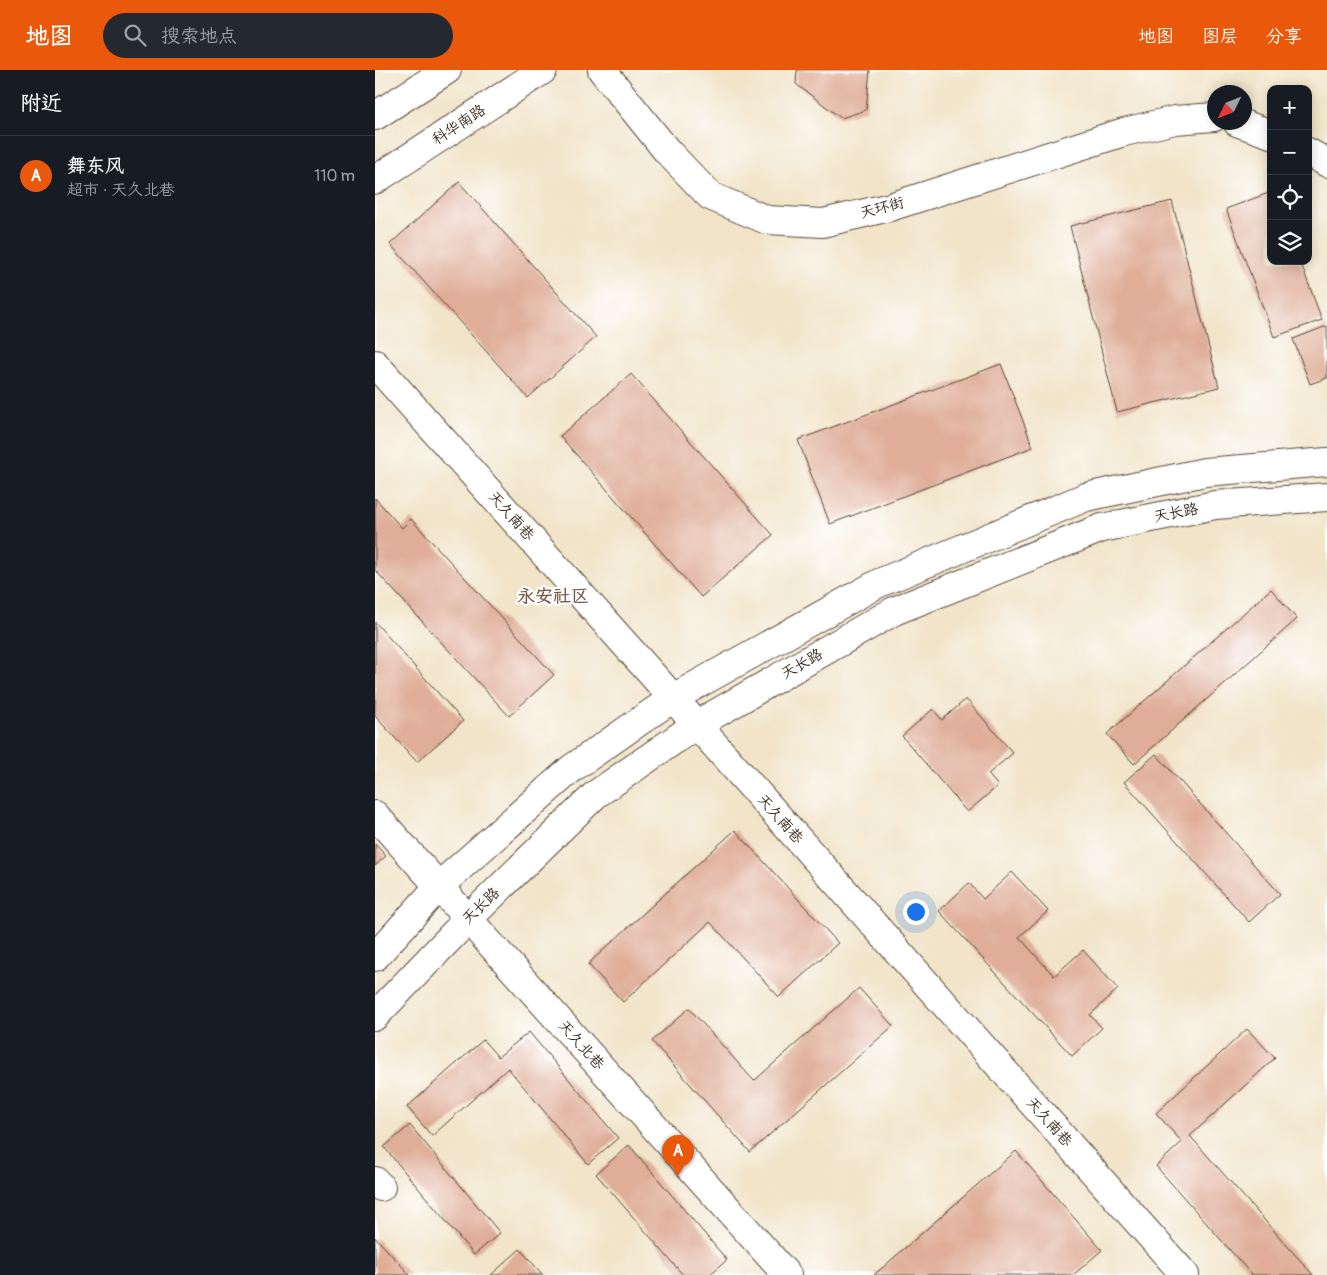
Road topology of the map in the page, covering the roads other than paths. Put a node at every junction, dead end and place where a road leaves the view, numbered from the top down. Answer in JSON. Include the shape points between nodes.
{"nodes":[{"id":1,"x":447,"y":70,"type":"edge"},
{"id":2,"x":543,"y":70,"type":"edge"},
{"id":3,"x":602,"y":70,"type":"edge"},
{"id":4,"x":375,"y":116,"type":"edge"},
{"id":5,"x":1207,"y":118,"type":"edge"},
{"id":6,"x":1252,"y":127,"type":"edge"},
{"id":7,"x":1267,"y":133,"type":"edge"},
{"id":8,"x":1312,"y":154,"type":"edge"},
{"id":9,"x":1327,"y":163,"type":"edge"},
{"id":10,"x":375,"y":180,"type":"edge"},
{"id":11,"x":375,"y":364,"type":"edge"},
{"id":12,"x":1327,"y":462,"type":"edge"},
{"id":13,"x":1327,"y":497,"type":"edge"},
{"id":14,"x":673,"y":698,"type":"junction"},
{"id":15,"x":696,"y":725,"type":"junction"},
{"id":16,"x":375,"y":815,"type":"edge"},
{"id":17,"x":439,"y":886,"type":"junction"},
{"id":18,"x":468,"y":919,"type":"junction"},
{"id":19,"x":375,"y":957,"type":"edge"},
{"id":20,"x":375,"y":1016,"type":"edge"},
{"id":21,"x":774,"y":1271,"type":"edge"},
{"id":22,"x":1185,"y":1275,"type":"edge"}],
"edges":[{"from":1,"to":4,"type":"main road"},
{"from":2,"to":10,"type":"main road","name":"科华南路"},
{"from":3,"to":5,"type":"main road","name":"天环街","via":[[667,151],[710,196],[767,220],[823,223],[890,207],[1124,132],[1175,120]]},
{"from":6,"to":7,"type":"main road"},
{"from":8,"to":9,"type":"main road"},
{"from":11,"to":14,"type":"main road","name":"天久南巷"},
{"from":12,"to":14,"type":"main road","via":[[1205,472],[1086,497],[879,583]]},
{"from":13,"to":15,"type":"main road","name":"天长路","via":[[1215,505],[1102,528],[894,611]]},
{"from":14,"to":15,"type":"main road","name":"天久南巷"},
{"from":14,"to":17,"type":"main road","via":[[571,769]]},
{"from":15,"to":18,"type":"main road","name":"天长路","via":[[595,795]]},
{"from":15,"to":22,"type":"main road","name":"天久南巷"},
{"from":16,"to":17,"type":"main road","name":"天久北巷"},
{"from":17,"to":18,"type":"main road","name":"天久北巷"},
{"from":17,"to":19,"type":"main road"},
{"from":18,"to":20,"type":"main road","name":"天长路"},
{"from":18,"to":21,"type":"main road","name":"天久北巷"}]}
